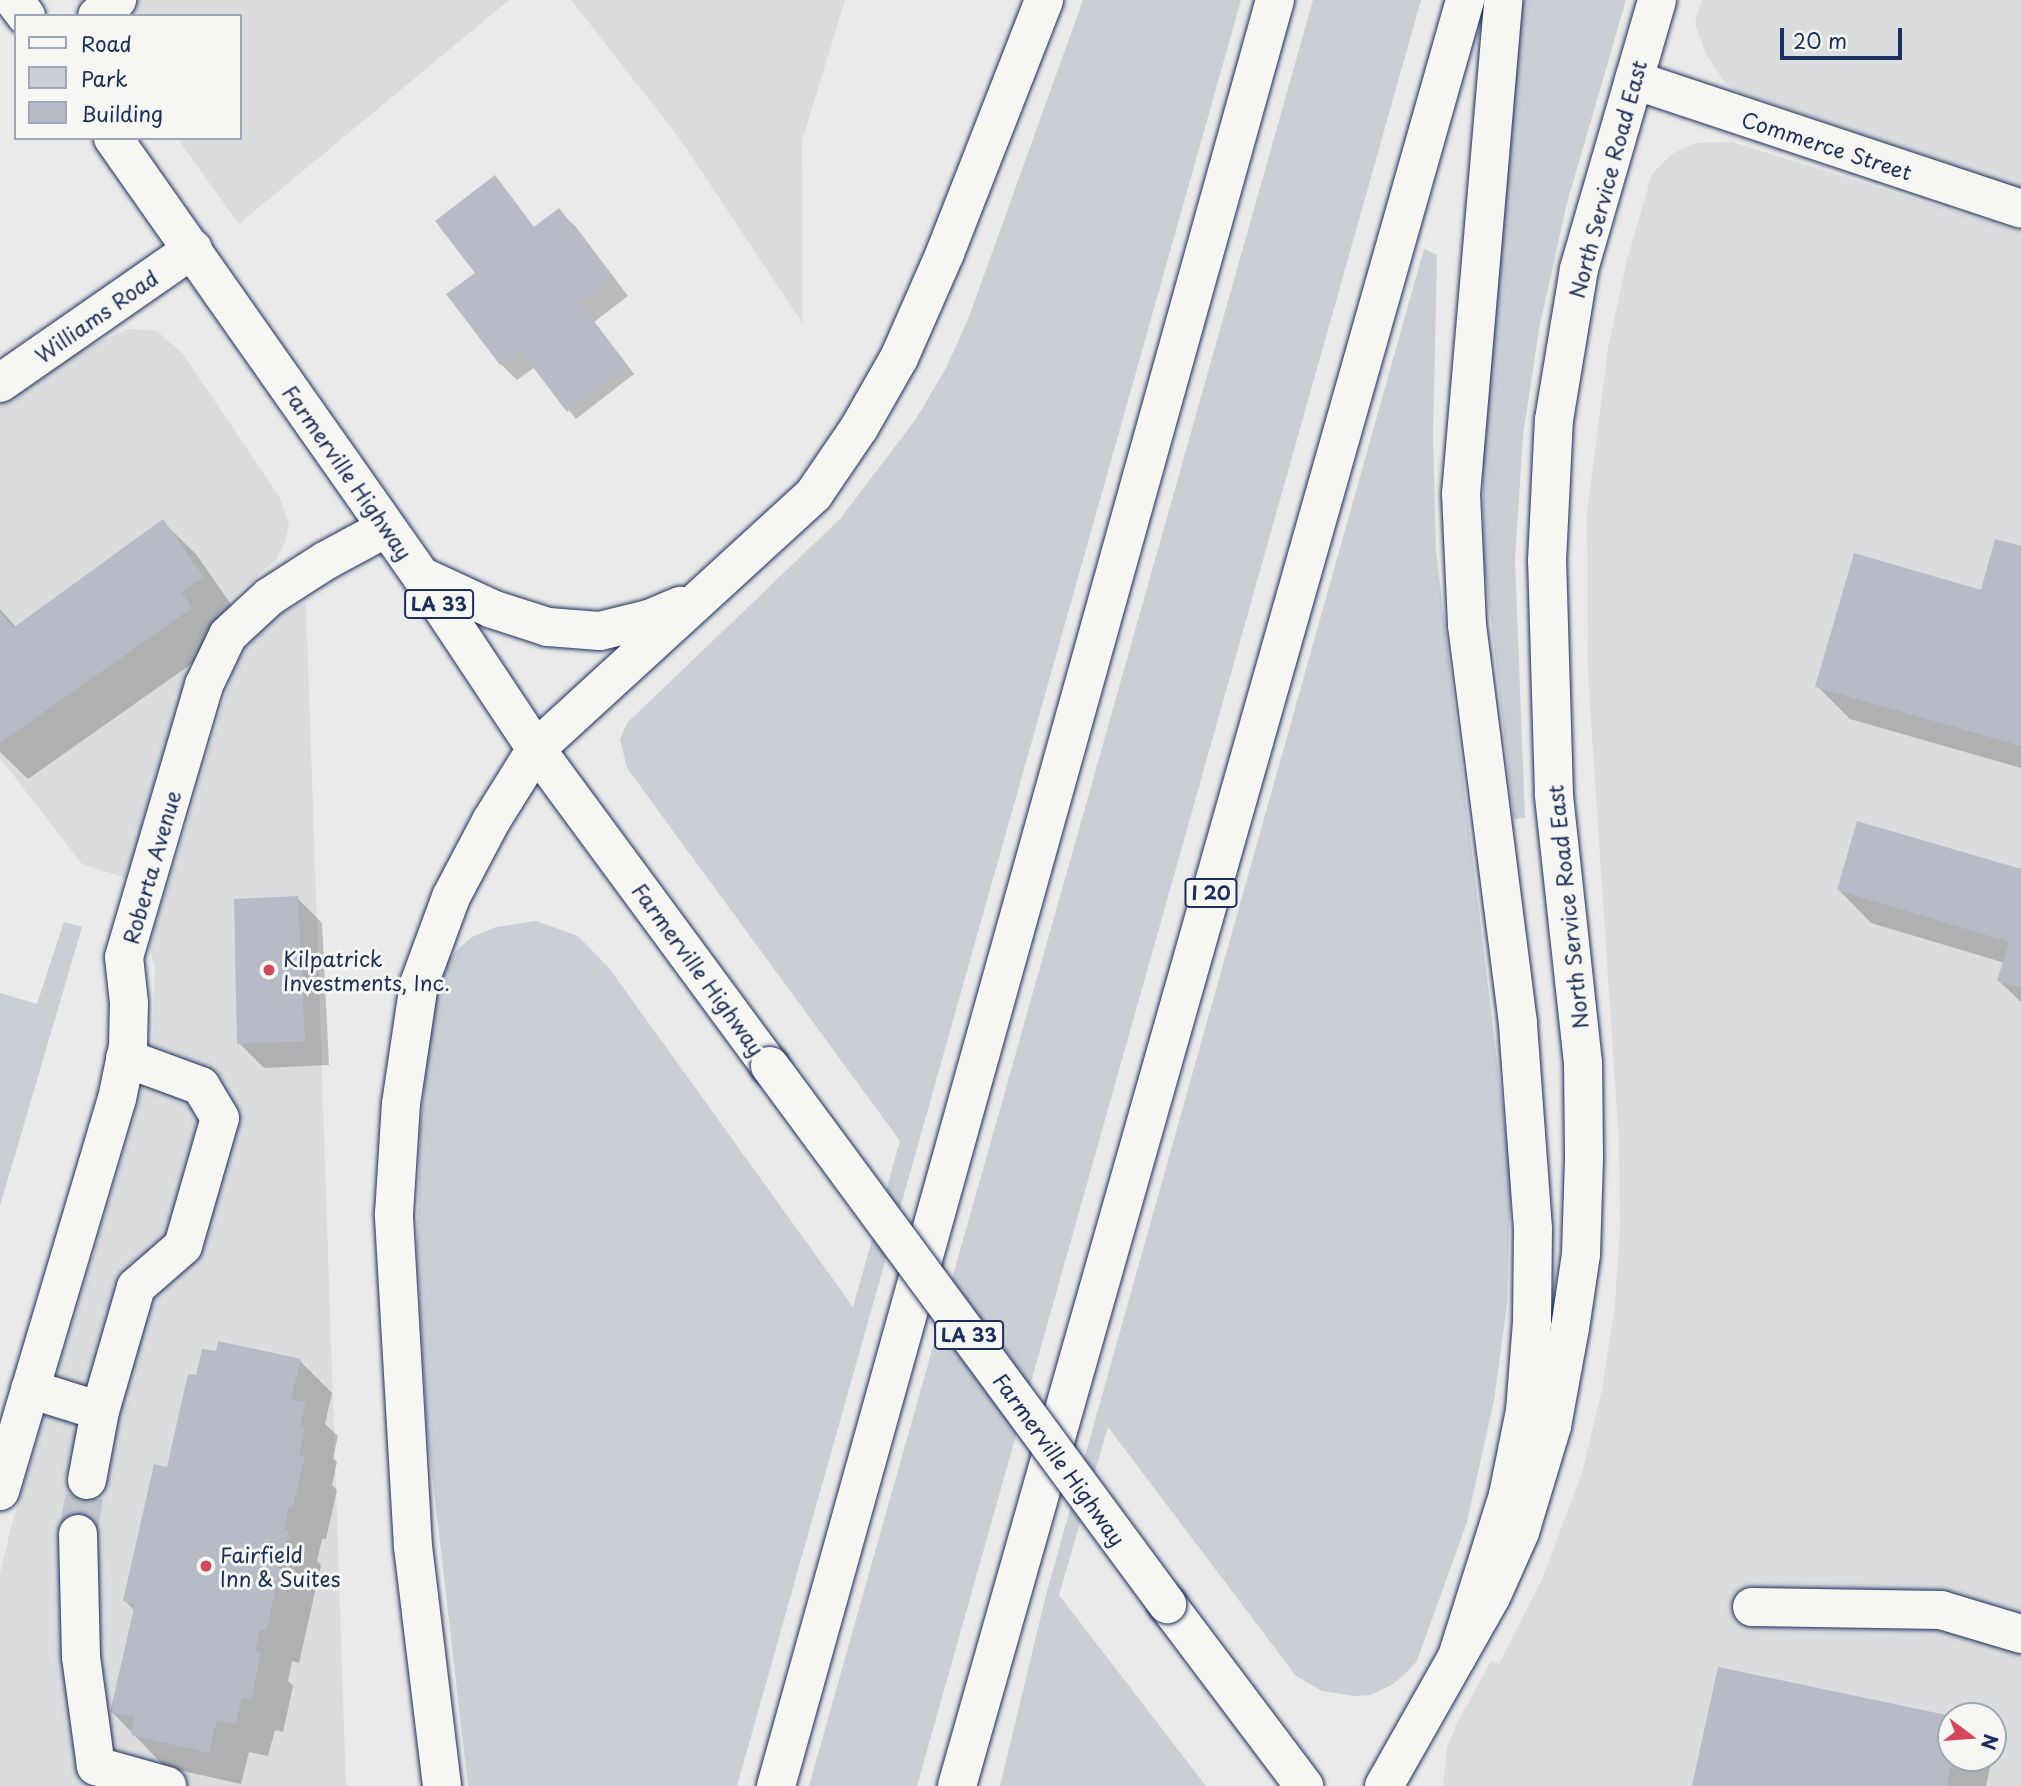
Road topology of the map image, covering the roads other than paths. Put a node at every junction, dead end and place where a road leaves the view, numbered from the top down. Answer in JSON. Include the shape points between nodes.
{"nodes":[{"id":1,"x":117,"y":0,"type":"edge"},
{"id":2,"x":1023,"y":0,"type":"edge"},
{"id":3,"x":1044,"y":0,"type":"edge"},
{"id":4,"x":1275,"y":0,"type":"edge"},
{"id":5,"x":1465,"y":0,"type":"edge"},
{"id":6,"x":1503,"y":0,"type":"edge"},
{"id":7,"x":1657,"y":0,"type":"edge"},
{"id":8,"x":100,"y":14,"type":"edge"},
{"id":9,"x":1634,"y":80,"type":"junction"},
{"id":10,"x":114,"y":140,"type":"edge"},
{"id":11,"x":983,"y":151,"type":"junction"},
{"id":12,"x":2021,"y":209,"type":"edge"},
{"id":13,"x":193,"y":249,"type":"junction"},
{"id":14,"x":0,"y":383,"type":"edge"},
{"id":15,"x":386,"y":528,"type":"junction"},
{"id":16,"x":421,"y":576,"type":"junction"},
{"id":17,"x":698,"y":599,"type":"junction"},
{"id":18,"x":536,"y":749,"type":"junction"},
{"id":19,"x":125,"y":1058,"type":"junction"},
{"id":20,"x":30,"y":1389,"type":"junction"},
{"id":21,"x":100,"y":1411,"type":"junction"},
{"id":22,"x":87,"y":1480,"type":"tunnel mouth"},
{"id":23,"x":0,"y":1491,"type":"edge"},
{"id":24,"x":78,"y":1535,"type":"tunnel mouth"},
{"id":25,"x":1752,"y":1607,"type":"dead end"},
{"id":26,"x":2021,"y":1634,"type":"edge"},
{"id":27,"x":1457,"y":1657,"type":"junction"},
{"id":28,"x":167,"y":1786,"type":"edge"},
{"id":29,"x":442,"y":1786,"type":"edge"},
{"id":30,"x":776,"y":1786,"type":"edge"},
{"id":31,"x":957,"y":1786,"type":"edge"},
{"id":32,"x":1304,"y":1786,"type":"edge"},
{"id":33,"x":1384,"y":1786,"type":"edge"}],
"edges":[{"from":1,"to":8,"type":"main road"},
{"from":2,"to":11,"type":"main road"},
{"from":3,"to":11,"type":"main road"},
{"from":4,"to":30,"type":"main road"},
{"from":5,"to":31,"type":"main road","number":"I 20"},
{"from":6,"to":27,"type":"main road","via":[[1461,494],[1467,625],[1518,1023],[1533,1229],[1532,1323],[1525,1411],[1508,1495]]},
{"from":7,"to":9,"type":"main road","name":"North Service Road East"},
{"from":9,"to":12,"type":"main road","name":"Commerce Street"},
{"from":9,"to":27,"type":"main road","name":"North Service Road East","via":[[1579,270],[1560,371],[1547,561],[1554,794],[1583,1062],[1581,1254],[1552,1426],[1536,1483],[1492,1595]]},
{"from":10,"to":13,"type":"main road","name":"Farmerville Highway","number":"LA 33"},
{"from":11,"to":17,"type":"main road","via":[[899,358],[859,428],[814,494]]},
{"from":13,"to":14,"type":"main road","name":"Williams Road"},
{"from":13,"to":15,"type":"main road","name":"Farmerville Highway","number":"LA 33"},
{"from":15,"to":16,"type":"main road","name":"Farmerville Highway","number":"LA 33"},
{"from":15,"to":19,"type":"main road","name":"Roberta Avenue","via":[[269,597],[228,635],[204,685],[124,957],[129,1003]]},
{"from":16,"to":17,"type":"main road","via":[[492,609],[548,627],[600,631],[649,619]]},
{"from":16,"to":18,"type":"main road","name":"Farmerville Highway","number":"LA 33"},
{"from":17,"to":18,"type":"main road"},
{"from":18,"to":29,"type":"main road","via":[[451,897],[419,985],[401,1104],[394,1214],[399,1322],[413,1546]]},
{"from":18,"to":32,"type":"main road","name":"Farmerville Highway","number":"LA 33","bridge":true},
{"from":19,"to":20,"type":"main road","name":"Roberta Avenue","via":[[117,1099]]},
{"from":19,"to":21,"type":"main road","via":[[201,1086],[220,1118],[183,1246],[136,1287]]},
{"from":20,"to":21,"type":"main road"},
{"from":20,"to":23,"type":"main road","name":"Roberta Avenue"},
{"from":21,"to":22,"type":"main road"},
{"from":24,"to":28,"type":"main road","via":[[81,1657],[96,1766]]},
{"from":25,"to":26,"type":"main road","via":[[1941,1610]]},
{"from":27,"to":33,"type":"main road","name":"North Service Road East"}]}
